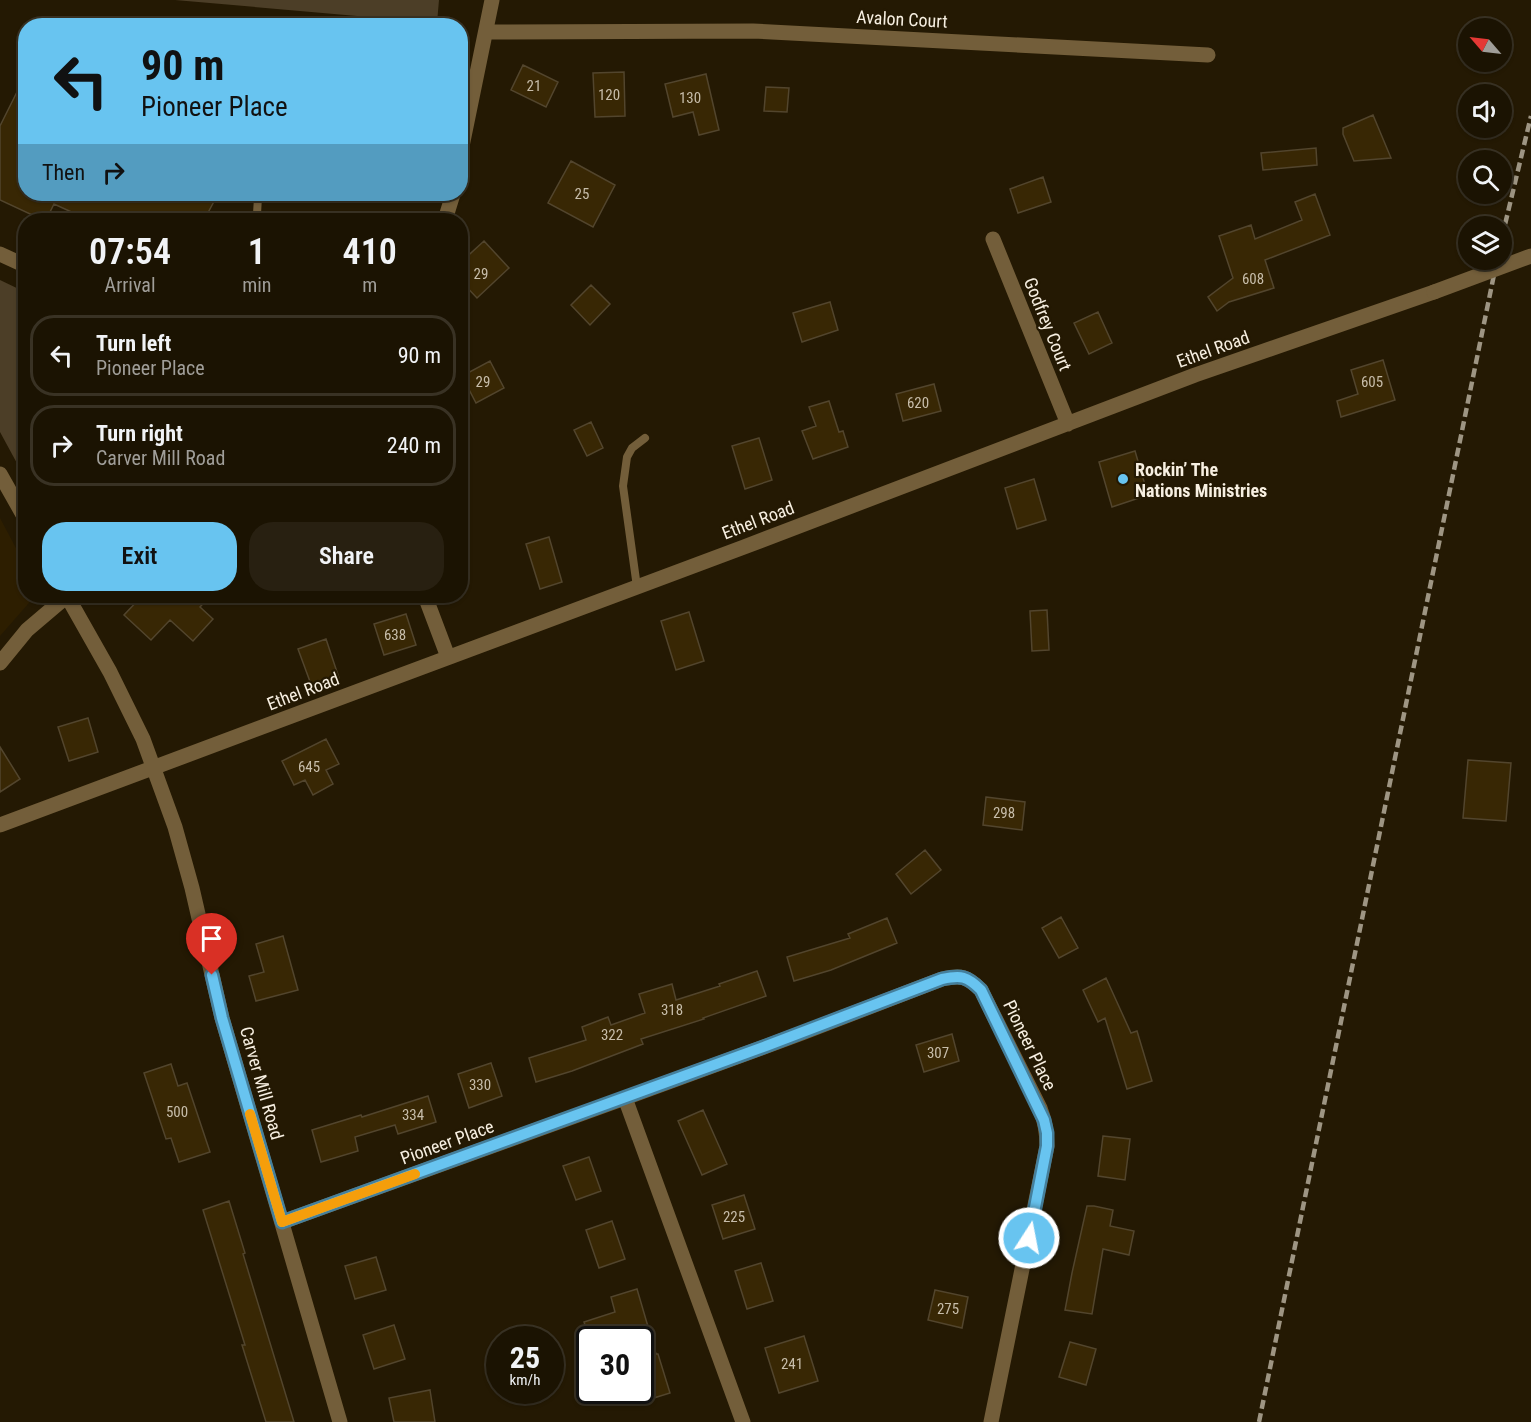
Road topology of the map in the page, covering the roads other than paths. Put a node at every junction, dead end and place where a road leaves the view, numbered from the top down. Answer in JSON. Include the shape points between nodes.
{"nodes":[{"id":1,"x":492,"y":0,"type":"edge"},
{"id":2,"x":486,"y":32,"type":"junction"},
{"id":3,"x":1208,"y":55,"type":"dead end"},
{"id":4,"x":468,"y":118,"type":"edge"},
{"id":5,"x":993,"y":239,"type":"dead end"},
{"id":6,"x":0,"y":254,"type":"edge"},
{"id":7,"x":1531,"y":256,"type":"edge"},
{"id":8,"x":18,"y":262,"type":"edge"},
{"id":9,"x":1068,"y":424,"type":"junction"},
{"id":10,"x":645,"y":438,"type":"dead end"},
{"id":11,"x":2,"y":484,"type":"edge"},
{"id":12,"x":18,"y":508,"type":"edge"},
{"id":13,"x":637,"y":587,"type":"junction"},
{"id":14,"x":59,"y":603,"type":"edge"},
{"id":15,"x":71,"y":603,"type":"edge"},
{"id":16,"x":428,"y":603,"type":"edge"},
{"id":17,"x":448,"y":657,"type":"junction"},
{"id":18,"x":0,"y":663,"type":"edge"},
{"id":19,"x":154,"y":767,"type":"junction"},
{"id":20,"x":0,"y":825,"type":"edge"},
{"id":21,"x":625,"y":1098,"type":"junction"},
{"id":22,"x":282,"y":1222,"type":"junction"},
{"id":23,"x":340,"y":1422,"type":"edge"},
{"id":24,"x":743,"y":1422,"type":"edge"},
{"id":25,"x":991,"y":1422,"type":"edge"}],
"edges":[{"from":1,"to":2,"type":"street"},
{"from":2,"to":3,"type":"street","name":"Avalon Court","via":[[753,31]]},
{"from":2,"to":4,"type":"street"},
{"from":5,"to":9,"type":"street","name":"Godfrey Court"},
{"from":6,"to":8,"type":"street"},
{"from":7,"to":9,"type":"street","name":"Ethel Road","bridge":true},
{"from":9,"to":13,"type":"street","name":"Ethel Road"},
{"from":10,"to":13,"type":"lane","via":[[627,457],[623,486]]},
{"from":11,"to":12,"type":"street"},
{"from":13,"to":17,"type":"street","name":"Ethel Road"},
{"from":14,"to":18,"type":"street","via":[[27,630]]},
{"from":15,"to":19,"type":"street","name":"Carver Mill Road","via":[[110,672]]},
{"from":16,"to":17,"type":"street"},
{"from":17,"to":19,"type":"street","name":"Ethel Road"},
{"from":19,"to":20,"type":"street","name":"Ethel Road"},
{"from":19,"to":22,"type":"street","name":"Carver Mill Road","via":[[175,827],[222,1018]]},
{"from":21,"to":22,"type":"street","name":"Pioneer Place"},
{"from":21,"to":24,"type":"street"},
{"from":21,"to":25,"type":"street","name":"Pioneer Place","via":[[942,979],[957,976],[970,980],[981,990],[1040,1108],[1047,1133]]},
{"from":22,"to":23,"type":"street","name":"Carver Mill Road"}]}
